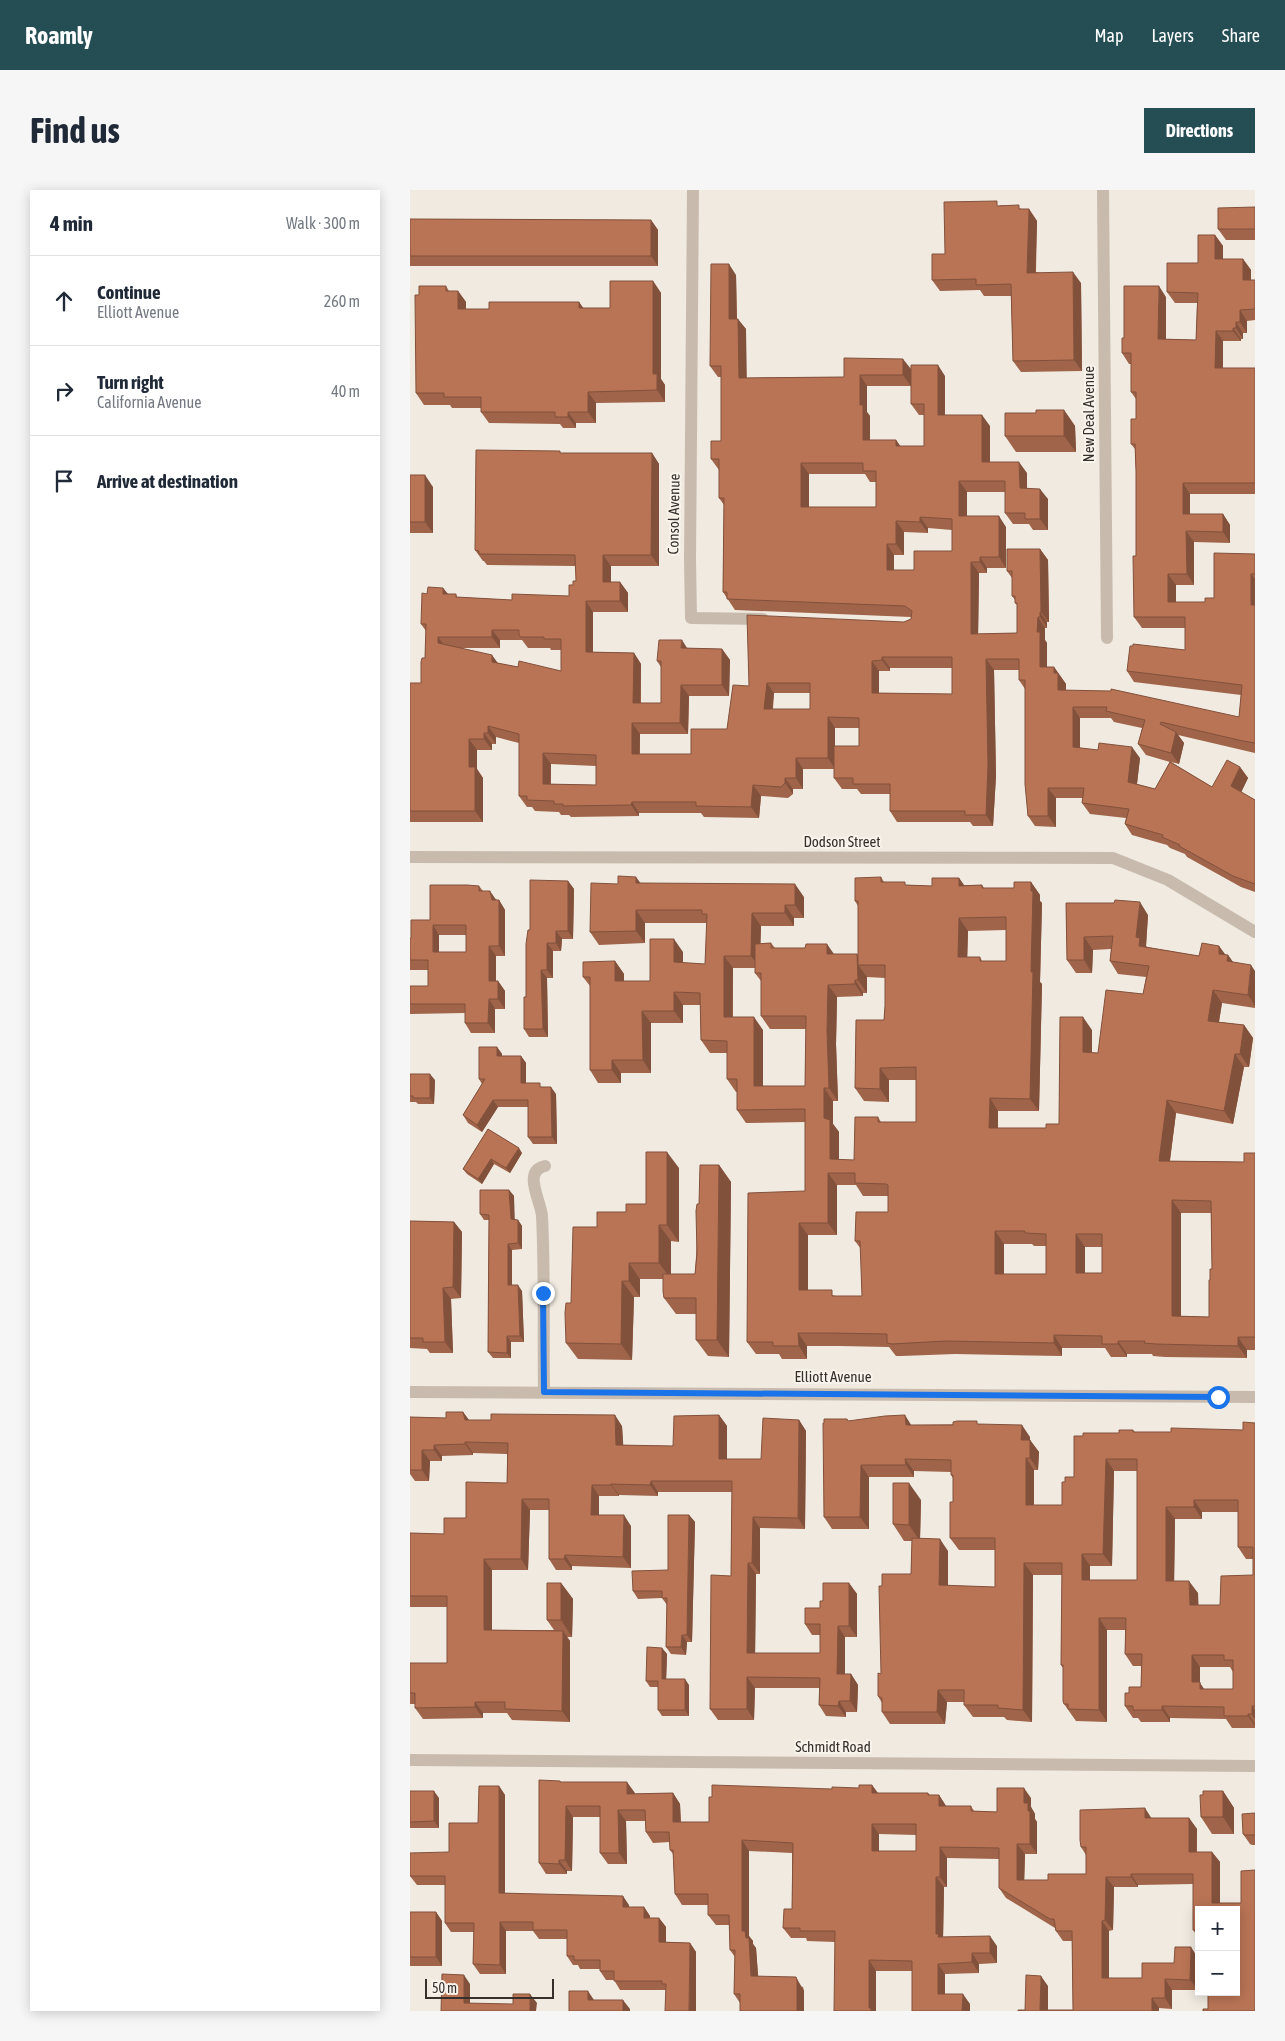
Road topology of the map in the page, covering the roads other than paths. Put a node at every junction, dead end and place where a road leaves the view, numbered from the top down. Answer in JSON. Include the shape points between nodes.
{"nodes":[{"id":1,"x":693,"y":190,"type":"edge"},
{"id":2,"x":1103,"y":190,"type":"edge"},
{"id":3,"x":779,"y":619,"type":"edge"},
{"id":4,"x":1107,"y":638,"type":"dead end"},
{"id":5,"x":410,"y":857,"type":"edge"},
{"id":6,"x":1255,"y":932,"type":"edge"},
{"id":7,"x":545,"y":1166,"type":"dead end"},
{"id":8,"x":410,"y":1392,"type":"edge"},
{"id":9,"x":544,"y":1392,"type":"junction"},
{"id":10,"x":1255,"y":1397,"type":"edge"},
{"id":11,"x":410,"y":1760,"type":"edge"},
{"id":12,"x":1255,"y":1766,"type":"edge"}],
"edges":[{"from":1,"to":3,"type":"street","name":"Consol Avenue","via":[[691,618]]},
{"from":2,"to":4,"type":"street","name":"New Deal Avenue"},
{"from":5,"to":6,"type":"street","name":"Dodson Street","via":[[1113,858],[1168,880]]},
{"from":7,"to":9,"type":"street","via":[[535,1174],[533,1185],[542,1214]]},
{"from":8,"to":9,"type":"street","name":"Elliott Avenue"},
{"from":9,"to":10,"type":"street","name":"Elliott Avenue"},
{"from":11,"to":12,"type":"street","name":"Schmidt Road"}]}
